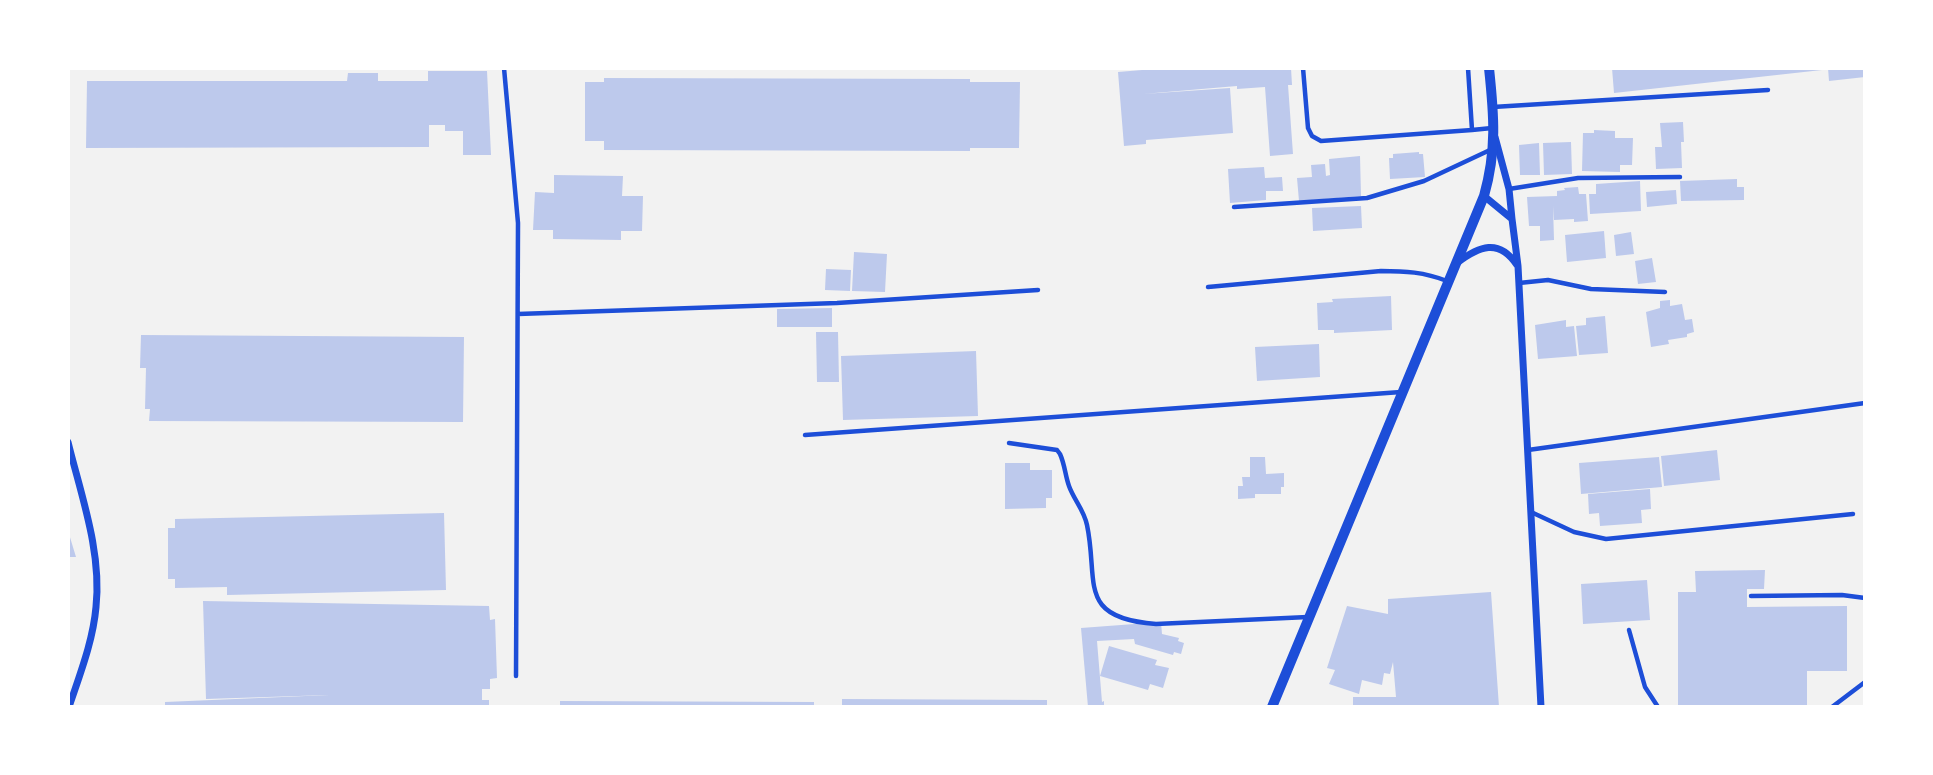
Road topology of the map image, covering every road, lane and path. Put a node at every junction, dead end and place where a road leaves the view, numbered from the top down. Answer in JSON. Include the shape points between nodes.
{"nodes":[{"id":1,"x":504,"y":68,"type":"edge"},
{"id":2,"x":1303,"y":68,"type":"edge"},
{"id":3,"x":1468,"y":68,"type":"edge"},
{"id":4,"x":1489,"y":68,"type":"edge"},
{"id":5,"x":1768,"y":90,"type":"dead end"},
{"id":6,"x":1493,"y":107,"type":"junction"},
{"id":7,"x":1472,"y":130,"type":"junction"},
{"id":8,"x":1494,"y":130,"type":"junction"},
{"id":9,"x":1494,"y":148,"type":"junction"},
{"id":10,"x":1680,"y":177,"type":"dead end"},
{"id":11,"x":1510,"y":189,"type":"junction"},
{"id":12,"x":1484,"y":196,"type":"junction"},
{"id":13,"x":1234,"y":207,"type":"dead end"},
{"id":14,"x":1512,"y":219,"type":"junction"},
{"id":15,"x":1454,"y":265,"type":"junction"},
{"id":16,"x":1518,"y":266,"type":"junction"},
{"id":17,"x":1448,"y":281,"type":"junction"},
{"id":18,"x":1519,"y":284,"type":"junction"},
{"id":19,"x":1208,"y":287,"type":"dead end"},
{"id":20,"x":1038,"y":290,"type":"dead end"},
{"id":21,"x":1665,"y":292,"type":"dead end"},
{"id":22,"x":519,"y":314,"type":"junction"},
{"id":23,"x":1402,"y":392,"type":"junction"},
{"id":24,"x":1865,"y":403,"type":"edge"},
{"id":25,"x":804,"y":435,"type":"dead end"},
{"id":26,"x":68,"y":442,"type":"edge"},
{"id":27,"x":1009,"y":443,"type":"dead end"},
{"id":28,"x":1527,"y":450,"type":"junction"},
{"id":29,"x":1530,"y":511,"type":"junction"},
{"id":30,"x":1853,"y":514,"type":"dead end"},
{"id":31,"x":1751,"y":596,"type":"dead end"},
{"id":32,"x":1865,"y":598,"type":"edge"},
{"id":33,"x":1309,"y":617,"type":"junction"},
{"id":34,"x":1629,"y":630,"type":"dead end"},
{"id":35,"x":516,"y":676,"type":"dead end"},
{"id":36,"x":1865,"y":682,"type":"edge"},
{"id":37,"x":69,"y":707,"type":"edge"},
{"id":38,"x":1272,"y":707,"type":"edge"},
{"id":39,"x":1541,"y":707,"type":"edge"},
{"id":40,"x":1658,"y":707,"type":"edge"},
{"id":41,"x":1832,"y":707,"type":"edge"}],
"edges":[{"from":1,"to":22,"type":"lane","via":[[517,200]]},
{"from":2,"to":7,"type":"lane","via":[[1308,128],[1321,141]]},
{"from":3,"to":7,"type":"lane"},
{"from":4,"to":6,"type":"street"},
{"from":5,"to":6,"type":"lane"},
{"from":6,"to":8,"type":"street"},
{"from":7,"to":8,"type":"lane"},
{"from":8,"to":9,"type":"street"},
{"from":8,"to":11,"type":"street"},
{"from":9,"to":12,"type":"street"},
{"from":9,"to":13,"type":"lane","via":[[1424,181],[1367,198]]},
{"from":10,"to":11,"type":"lane","via":[[1578,178]]},
{"from":11,"to":14,"type":"street"},
{"from":12,"to":14,"type":"street"},
{"from":12,"to":15,"type":"street"},
{"from":14,"to":16,"type":"street"},
{"from":15,"to":16,"type":"street","via":[[1492,247],[1505,252]]},
{"from":15,"to":17,"type":"street"},
{"from":16,"to":18,"type":"street"},
{"from":17,"to":19,"type":"lane","via":[[1408,271]]},
{"from":17,"to":23,"type":"street"},
{"from":18,"to":21,"type":"lane","via":[[1548,280],[1591,289]]},
{"from":18,"to":28,"type":"street"},
{"from":20,"to":22,"type":"lane","via":[[837,303]]},
{"from":22,"to":35,"type":"lane"},
{"from":23,"to":25,"type":"lane"},
{"from":23,"to":33,"type":"street"},
{"from":24,"to":28,"type":"lane"},
{"from":26,"to":37,"type":"street","via":[[93,544],[97,589],[93,627]]},
{"from":27,"to":33,"type":"lane","via":[[1060,454],[1070,490],[1086,519],[1095,588],[1104,607],[1114,614],[1156,624]]},
{"from":28,"to":29,"type":"street"},
{"from":29,"to":30,"type":"lane","via":[[1574,532],[1606,540]]},
{"from":29,"to":39,"type":"street"},
{"from":31,"to":32,"type":"lane"},
{"from":33,"to":38,"type":"street"},
{"from":34,"to":40,"type":"lane","via":[[1645,687]]},
{"from":36,"to":41,"type":"lane"}]}
